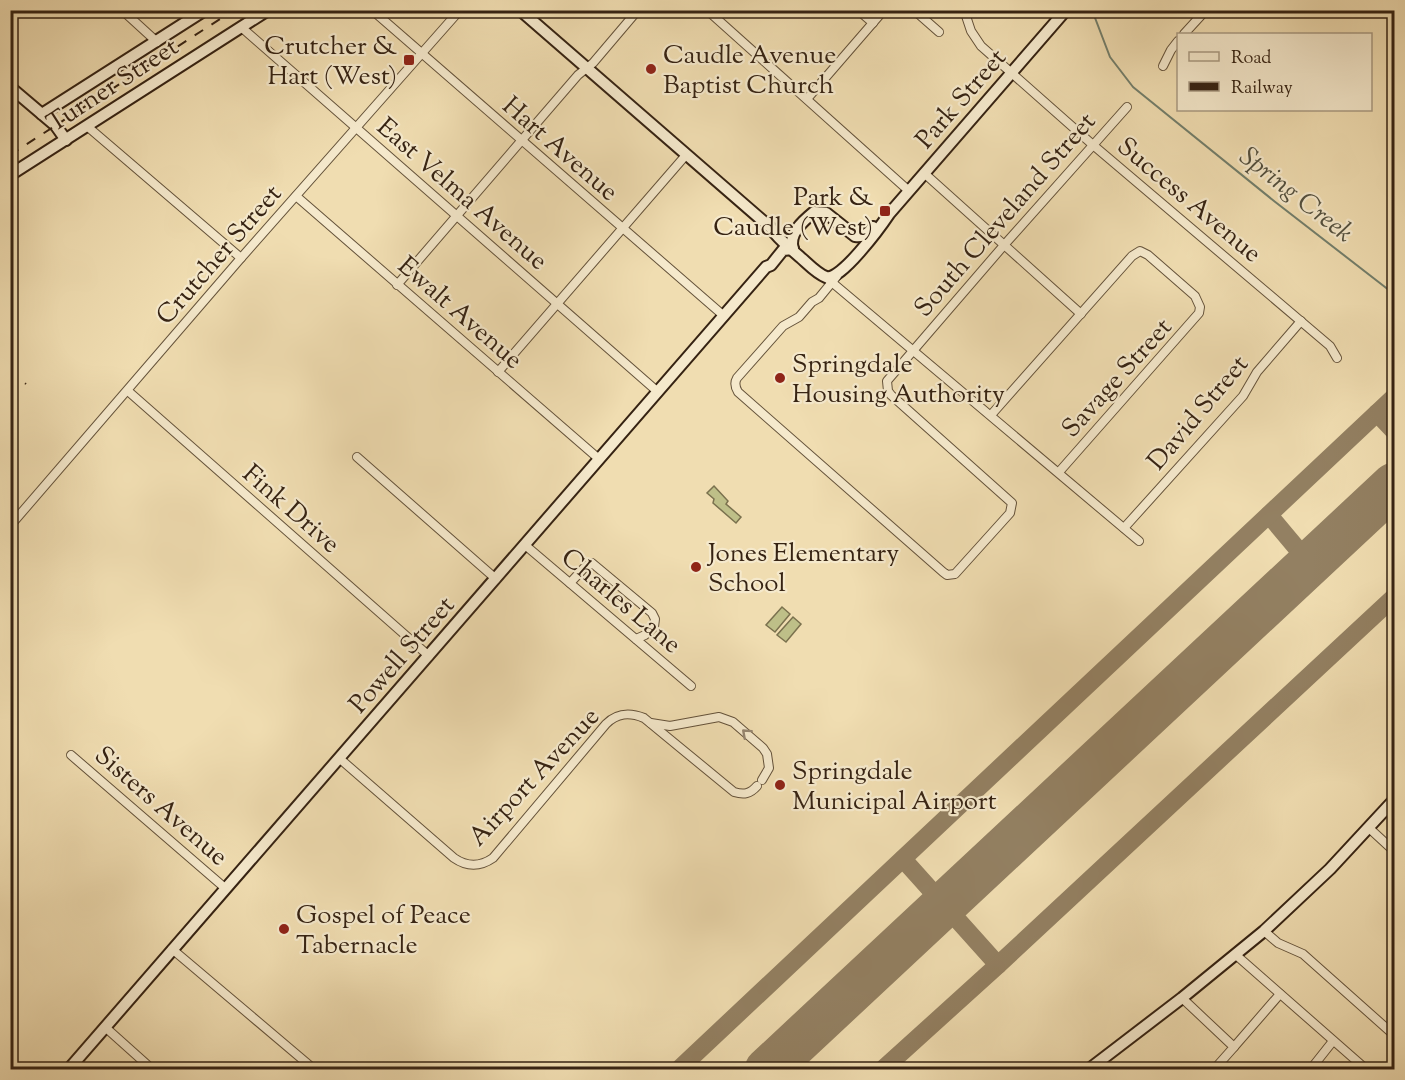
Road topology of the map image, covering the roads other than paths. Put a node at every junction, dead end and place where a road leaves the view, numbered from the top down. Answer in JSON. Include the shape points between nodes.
{"nodes":[{"id":1,"x":122,"y":10,"type":"edge"},
{"id":2,"x":205,"y":10,"type":"edge"},
{"id":3,"x":268,"y":10,"type":"edge"},
{"id":4,"x":372,"y":10,"type":"edge"},
{"id":5,"x":460,"y":10,"type":"edge"},
{"id":6,"x":520,"y":10,"type":"edge"},
{"id":7,"x":638,"y":10,"type":"edge"},
{"id":8,"x":707,"y":10,"type":"edge"},
{"id":9,"x":858,"y":10,"type":"edge"},
{"id":10,"x":884,"y":10,"type":"edge"},
{"id":11,"x":914,"y":10,"type":"edge"},
{"id":12,"x":964,"y":10,"type":"edge"},
{"id":13,"x":1066,"y":10,"type":"edge"},
{"id":14,"x":1206,"y":10,"type":"edge"},
{"id":15,"x":873,"y":23,"type":"junction"},
{"id":16,"x":241,"y":27,"type":"junction"},
{"id":17,"x":939,"y":32,"type":"dead end"},
{"id":18,"x":1185,"y":33,"type":"edge"},
{"id":19,"x":157,"y":42,"type":"junction"},
{"id":20,"x":1177,"y":43,"type":"edge"},
{"id":21,"x":421,"y":54,"type":"junction"},
{"id":22,"x":1163,"y":66,"type":"dead end"},
{"id":23,"x":587,"y":68,"type":"junction"},
{"id":24,"x":1013,"y":73,"type":"junction"},
{"id":25,"x":10,"y":87,"type":"edge"},
{"id":26,"x":807,"y":99,"type":"junction"},
{"id":27,"x":1127,"y":107,"type":"dead end"},
{"id":28,"x":42,"y":114,"type":"junction"},
{"id":29,"x":88,"y":127,"type":"junction"},
{"id":30,"x":357,"y":128,"type":"junction"},
{"id":31,"x":66,"y":140,"type":"junction"},
{"id":32,"x":521,"y":142,"type":"junction"},
{"id":33,"x":1093,"y":145,"type":"junction"},
{"id":34,"x":686,"y":154,"type":"junction"},
{"id":35,"x":924,"y":173,"type":"junction"},
{"id":36,"x":10,"y":175,"type":"edge"},
{"id":37,"x":909,"y":191,"type":"junction"},
{"id":38,"x":296,"y":196,"type":"junction"},
{"id":39,"x":457,"y":215,"type":"junction"},
{"id":40,"x":887,"y":216,"type":"junction"},
{"id":41,"x":771,"y":228,"type":"junction"},
{"id":42,"x":622,"y":229,"type":"junction"},
{"id":43,"x":794,"y":233,"type":"junction"},
{"id":44,"x":855,"y":236,"type":"junction"},
{"id":45,"x":1005,"y":244,"type":"junction"},
{"id":46,"x":789,"y":246,"type":"junction"},
{"id":47,"x":858,"y":252,"type":"junction"},
{"id":48,"x":241,"y":258,"type":"junction"},
{"id":49,"x":831,"y":278,"type":"junction"},
{"id":50,"x":397,"y":285,"type":"junction"},
{"id":51,"x":558,"y":304,"type":"junction"},
{"id":52,"x":1082,"y":314,"type":"junction"},
{"id":53,"x":724,"y":316,"type":"junction"},
{"id":54,"x":1300,"y":321,"type":"junction"},
{"id":55,"x":913,"y":350,"type":"junction"},
{"id":56,"x":1337,"y":358,"type":"dead end"},
{"id":57,"x":498,"y":372,"type":"junction"},
{"id":58,"x":128,"y":391,"type":"junction"},
{"id":59,"x":658,"y":392,"type":"junction"},
{"id":60,"x":991,"y":415,"type":"junction"},
{"id":61,"x":357,"y":458,"type":"dead end"},
{"id":62,"x":599,"y":459,"type":"junction"},
{"id":63,"x":1059,"y":472,"type":"junction"},
{"id":64,"x":10,"y":526,"type":"edge"},
{"id":65,"x":1124,"y":528,"type":"junction"},
{"id":66,"x":1138,"y":541,"type":"dead end"},
{"id":67,"x":525,"y":545,"type":"junction"},
{"id":68,"x":496,"y":579,"type":"junction"},
{"id":69,"x":570,"y":583,"type":"junction"},
{"id":70,"x":636,"y":639,"type":"junction"},
{"id":71,"x":429,"y":656,"type":"junction"},
{"id":72,"x":691,"y":686,"type":"dead end"},
{"id":73,"x":651,"y":723,"type":"junction"},
{"id":74,"x":71,"y":755,"type":"dead end"},
{"id":75,"x":339,"y":758,"type":"junction"},
{"id":76,"x":1395,"y":800,"type":"edge"},
{"id":77,"x":1369,"y":828,"type":"junction"},
{"id":78,"x":1395,"y":851,"type":"edge"},
{"id":79,"x":225,"y":888,"type":"junction"},
{"id":80,"x":1264,"y":932,"type":"junction"},
{"id":81,"x":172,"y":949,"type":"junction"},
{"id":82,"x":1236,"y":955,"type":"junction"},
{"id":83,"x":1281,"y":994,"type":"junction"},
{"id":84,"x":1182,"y":998,"type":"junction"},
{"id":85,"x":105,"y":1027,"type":"junction"},
{"id":86,"x":1395,"y":1035,"type":"edge"},
{"id":87,"x":1334,"y":1041,"type":"junction"},
{"id":88,"x":1234,"y":1047,"type":"junction"},
{"id":89,"x":68,"y":1070,"type":"edge"},
{"id":90,"x":153,"y":1070,"type":"edge"},
{"id":91,"x":315,"y":1070,"type":"edge"},
{"id":92,"x":1088,"y":1070,"type":"edge"},
{"id":93,"x":1217,"y":1070,"type":"edge"},
{"id":94,"x":1310,"y":1070,"type":"edge"},
{"id":95,"x":1367,"y":1070,"type":"edge"}],
"edges":[{"from":1,"to":19,"type":"street"},
{"from":2,"to":19,"type":"street"},
{"from":3,"to":16,"type":"street","name":"Turner Street"},
{"from":4,"to":21,"type":"street","name":"Hart Avenue"},
{"from":5,"to":21,"type":"street","name":"Crutcher Street"},
{"from":6,"to":23,"type":"street"},
{"from":7,"to":23,"type":"street"},
{"from":8,"to":26,"type":"street"},
{"from":9,"to":15,"type":"street"},
{"from":10,"to":15,"type":"street"},
{"from":11,"to":17,"type":"street"},
{"from":12,"to":24,"type":"street","name":"Success Avenue","via":[[981,46]]},
{"from":13,"to":24,"type":"street","name":"Park Street"},
{"from":14,"to":18,"type":"street"},
{"from":15,"to":26,"type":"street"},
{"from":16,"to":29,"type":"street","name":"Turner Street"},
{"from":16,"to":30,"type":"street","name":"East Velma Avenue"},
{"from":19,"to":28,"type":"street"},
{"from":20,"to":22,"type":"street"},
{"from":21,"to":30,"type":"street","name":"Crutcher Street"},
{"from":21,"to":32,"type":"street","name":"Hart Avenue"},
{"from":23,"to":32,"type":"street"},
{"from":23,"to":34,"type":"street"},
{"from":24,"to":33,"type":"street","name":"Success Avenue"},
{"from":24,"to":35,"type":"street","name":"Park Street"},
{"from":25,"to":28,"type":"street"},
{"from":26,"to":37,"type":"street"},
{"from":27,"to":33,"type":"street","name":"South Cleveland Street"},
{"from":28,"to":31,"type":"street"},
{"from":29,"to":31,"type":"street","name":"Turner Street"},
{"from":29,"to":48,"type":"street"},
{"from":30,"to":38,"type":"street","name":"Crutcher Street"},
{"from":30,"to":39,"type":"street","name":"East Velma Avenue"},
{"from":31,"to":36,"type":"street","name":"Turner Street"},
{"from":32,"to":39,"type":"street"},
{"from":32,"to":42,"type":"street","name":"Hart Avenue"},
{"from":33,"to":45,"type":"street","name":"South Cleveland Street"},
{"from":33,"to":54,"type":"street","name":"Success Avenue"},
{"from":34,"to":41,"type":"street"},
{"from":34,"to":42,"type":"street"},
{"from":35,"to":37,"type":"street","name":"Park Street"},
{"from":35,"to":45,"type":"street"},
{"from":37,"to":40,"type":"street","name":"Park Street"},
{"from":38,"to":48,"type":"street","name":"Crutcher Street"},
{"from":38,"to":50,"type":"street","name":"Ewalt Avenue"},
{"from":39,"to":50,"type":"street"},
{"from":39,"to":51,"type":"street","name":"East Velma Avenue"},
{"from":40,"to":44,"type":"street","name":"Park Street","via":[[867,234]]},
{"from":40,"to":47,"type":"street","name":"Park Street"},
{"from":41,"to":43,"type":"street"},
{"from":41,"to":46,"type":"street"},
{"from":42,"to":51,"type":"street"},
{"from":42,"to":53,"type":"street","name":"Hart Avenue"},
{"from":43,"to":44,"type":"street","via":[[809,216],[821,211]]},
{"from":43,"to":46,"type":"street","name":"Powell Street"},
{"from":44,"to":47,"type":"street"},
{"from":45,"to":52,"type":"street"},
{"from":45,"to":55,"type":"street","name":"South Cleveland Street"},
{"from":46,"to":49,"type":"street"},
{"from":46,"to":53,"type":"street","name":"Powell Street","via":[[768,262]]},
{"from":47,"to":49,"type":"street","name":"Park Street"},
{"from":48,"to":58,"type":"street","name":"Crutcher Street"},
{"from":49,"to":55,"type":"street"},
{"from":49,"to":55,"type":"street","name":"South Cleveland Street","via":[[799,317],[783,326],[737,378],[738,392],[943,572],[952,575],[959,572],[1012,506],[1010,500],[888,391],[887,381]]},
{"from":50,"to":57,"type":"street","name":"Ewalt Avenue"},
{"from":51,"to":57,"type":"street"},
{"from":51,"to":59,"type":"street","name":"East Velma Avenue"},
{"from":52,"to":60,"type":"street"},
{"from":52,"to":63,"type":"street","name":"Savage Street","via":[[1140,251],[1195,296],[1200,307],[1197,318]]},
{"from":53,"to":59,"type":"street","name":"Powell Street"},
{"from":54,"to":56,"type":"street","name":"Success Avenue","via":[[1330,346]]},
{"from":54,"to":65,"type":"street","name":"David Street","via":[[1257,372],[1243,396]]},
{"from":55,"to":60,"type":"street"},
{"from":57,"to":62,"type":"street","name":"Ewalt Avenue"},
{"from":58,"to":64,"type":"street","name":"Crutcher Street"},
{"from":58,"to":71,"type":"street","name":"Fink Drive"},
{"from":59,"to":62,"type":"street","name":"Powell Street"},
{"from":60,"to":63,"type":"street"},
{"from":61,"to":68,"type":"street"},
{"from":62,"to":67,"type":"street","name":"Powell Street"},
{"from":63,"to":65,"type":"street"},
{"from":65,"to":66,"type":"street"},
{"from":67,"to":68,"type":"street","name":"Powell Street"},
{"from":67,"to":69,"type":"street","name":"Charles Lane"},
{"from":68,"to":71,"type":"street","name":"Powell Street"},
{"from":69,"to":70,"type":"street","name":"Charles Lane"},
{"from":69,"to":70,"type":"street","via":[[592,563],[652,613],[654,627]]},
{"from":70,"to":72,"type":"street","name":"Charles Lane"},
{"from":71,"to":75,"type":"street","name":"Powell Street"},
{"from":73,"to":73,"type":"street","name":"Airport Avenue","one_way":true,"via":[[734,792],[753,792],[769,768],[763,748],[733,722],[719,717],[670,726]]},
{"from":73,"to":75,"type":"street","name":"Airport Avenue","via":[[629,713],[610,720],[493,858],[477,865],[454,858]]},
{"from":74,"to":79,"type":"street","name":"Sisters Avenue"},
{"from":75,"to":79,"type":"street","name":"Powell Street"},
{"from":76,"to":77,"type":"street"},
{"from":77,"to":78,"type":"street"},
{"from":77,"to":80,"type":"street"},
{"from":79,"to":81,"type":"street","name":"Powell Street"},
{"from":80,"to":82,"type":"street"},
{"from":80,"to":86,"type":"street","via":[[1302,954]]},
{"from":81,"to":85,"type":"street","name":"Powell Street"},
{"from":81,"to":91,"type":"street"},
{"from":82,"to":83,"type":"street"},
{"from":82,"to":84,"type":"street"},
{"from":83,"to":87,"type":"street"},
{"from":83,"to":88,"type":"street"},
{"from":84,"to":88,"type":"street"},
{"from":84,"to":92,"type":"street"},
{"from":85,"to":89,"type":"street","name":"Powell Street"},
{"from":85,"to":90,"type":"street"},
{"from":87,"to":94,"type":"street"},
{"from":87,"to":95,"type":"street"},
{"from":88,"to":93,"type":"street"}]}
